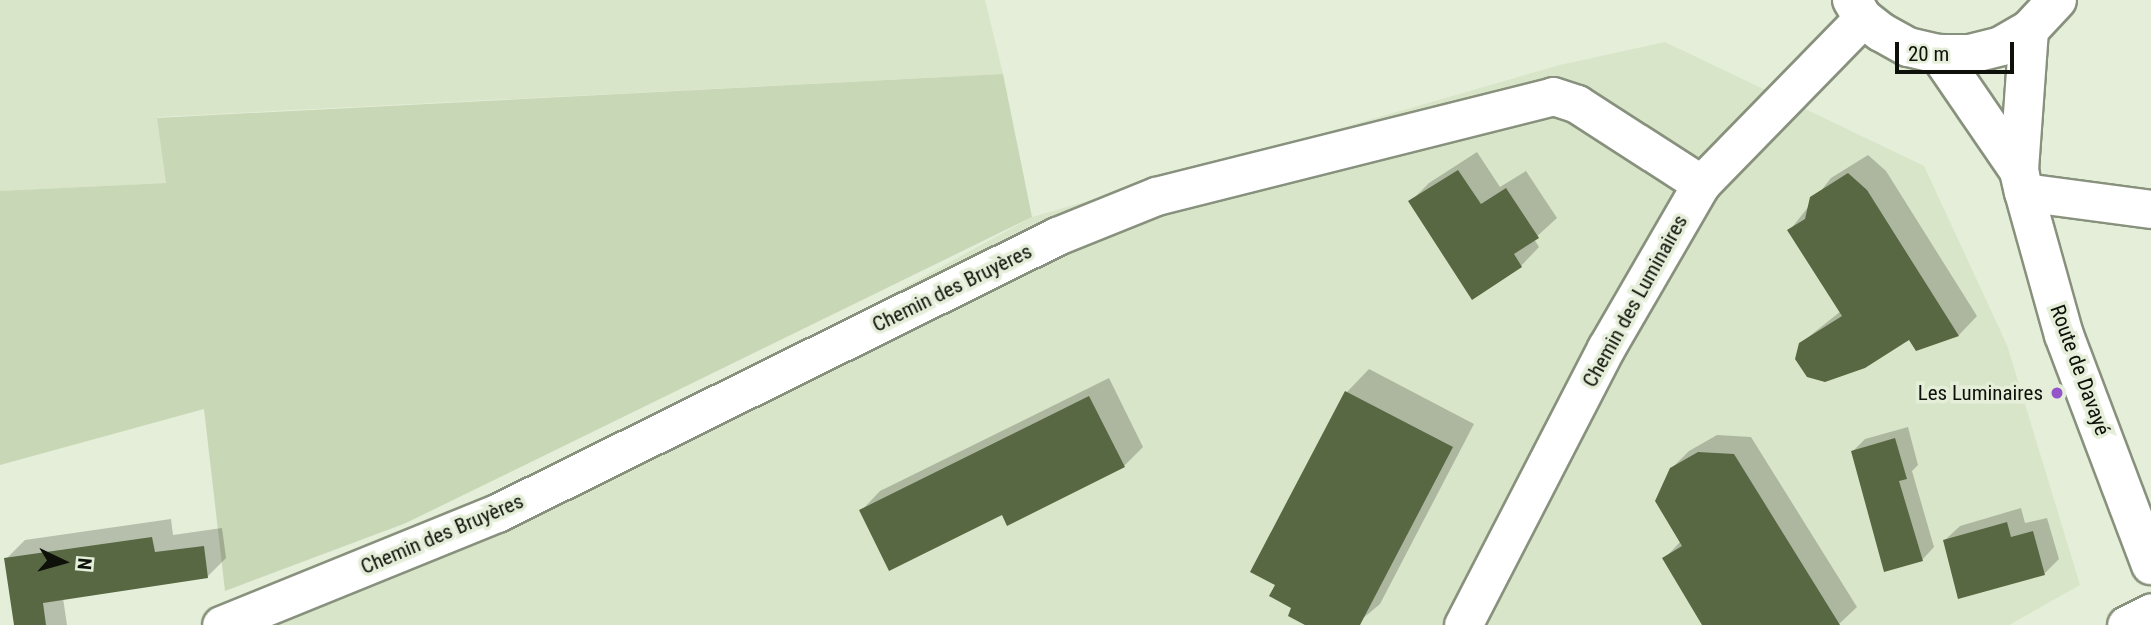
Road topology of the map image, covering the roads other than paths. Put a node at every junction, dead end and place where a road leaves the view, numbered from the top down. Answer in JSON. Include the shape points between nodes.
{"nodes":[{"id":1,"x":2057,"y":0,"type":"edge"},
{"id":2,"x":1857,"y":9,"type":"edge"},
{"id":3,"x":2029,"y":30,"type":"junction"},
{"id":4,"x":1939,"y":54,"type":"junction"},
{"id":5,"x":2021,"y":182,"type":"junction"},
{"id":6,"x":1701,"y":184,"type":"junction"},
{"id":7,"x":2151,"y":208,"type":"edge"},
{"id":8,"x":2151,"y":565,"type":"edge"},
{"id":9,"x":2151,"y":612,"type":"edge"},
{"id":10,"x":221,"y":625,"type":"edge"},
{"id":11,"x":1463,"y":625,"type":"edge"},
{"id":12,"x":2126,"y":625,"type":"edge"}],
"edges":[{"from":1,"to":3,"type":"street"},
{"from":2,"to":4,"type":"street","via":[[1908,47]]},
{"from":2,"to":6,"type":"street","name":"Chemin des Luminaires"},
{"from":3,"to":4,"type":"street","via":[[2001,46],[1970,54]]},
{"from":3,"to":5,"type":"street","name":"Route de Davayé"},
{"from":4,"to":5,"type":"street","name":"Route de Davayé"},
{"from":5,"to":7,"type":"street"},
{"from":5,"to":8,"type":"street","name":"Route de Davayé","via":[[2064,335]]},
{"from":6,"to":10,"type":"street","name":"Chemin des Bruyères","via":[[1577,104],[1553,96],[1156,196],[1057,236],[497,513]]},
{"from":6,"to":11,"type":"street","name":"Chemin des Luminaires","via":[[1606,348]]},
{"from":9,"to":12,"type":"street"}]}
